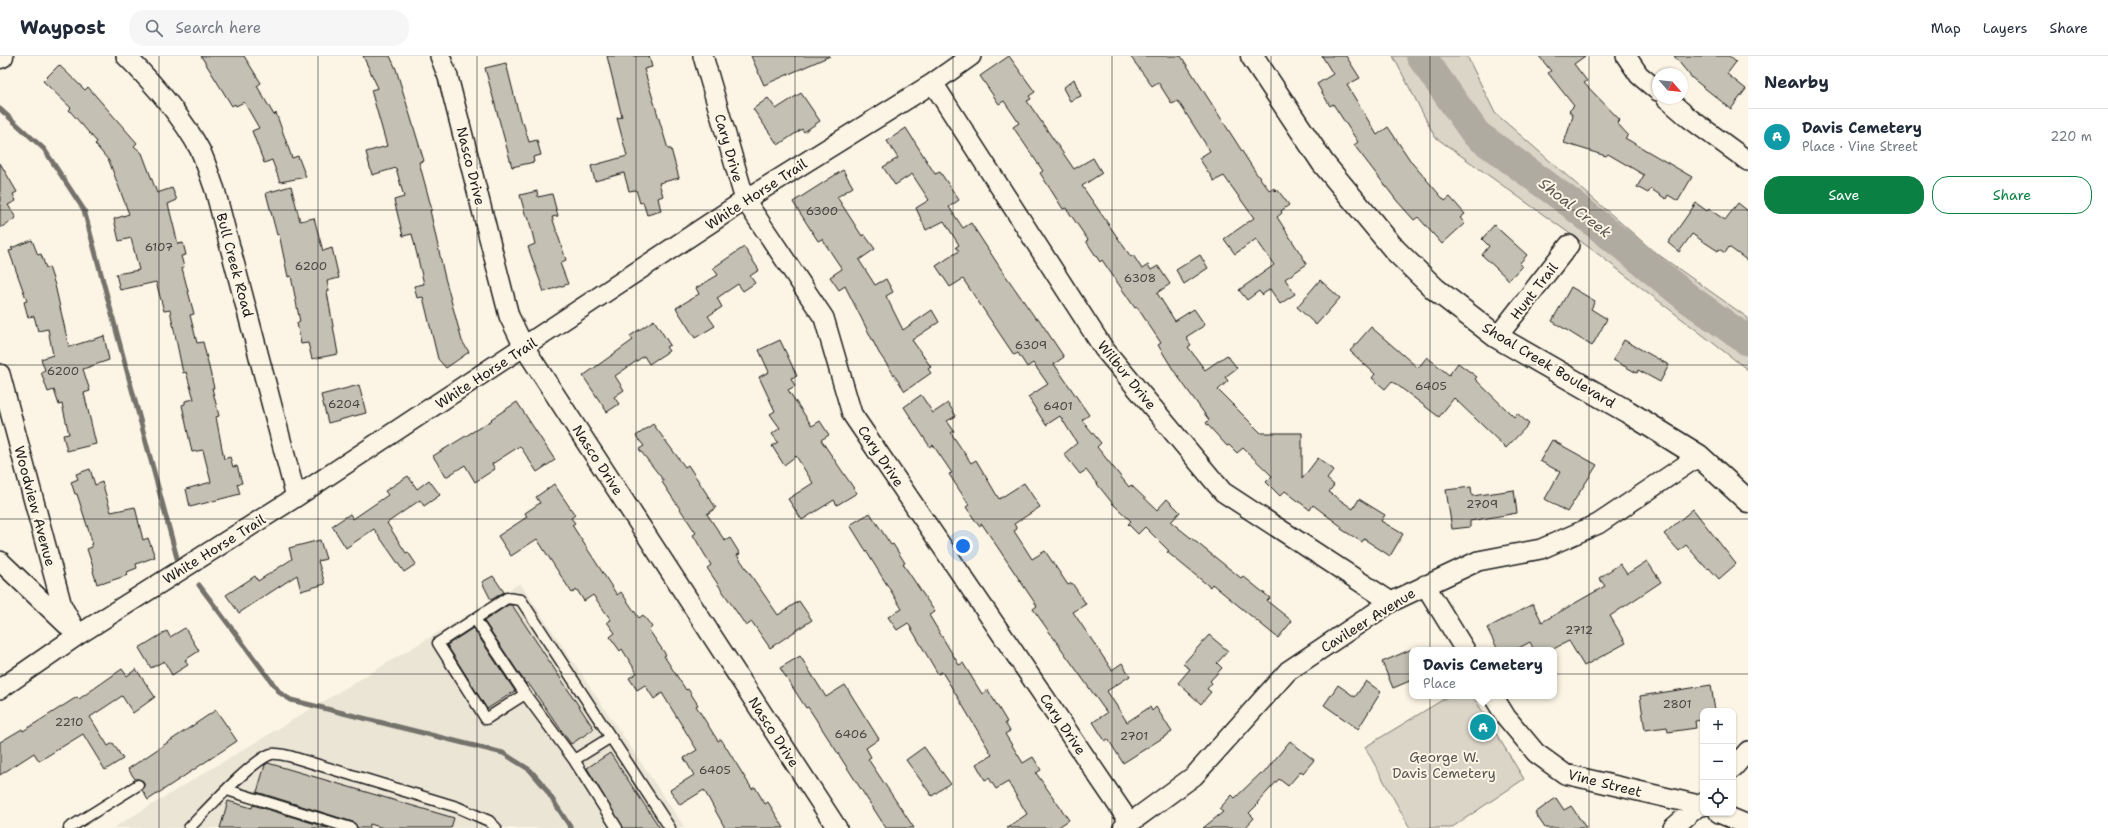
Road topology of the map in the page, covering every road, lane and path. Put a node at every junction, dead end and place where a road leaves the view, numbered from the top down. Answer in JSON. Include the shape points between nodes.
{"nodes":[{"id":1,"x":126,"y":56,"type":"edge"},
{"id":2,"x":440,"y":56,"type":"edge"},
{"id":3,"x":703,"y":56,"type":"edge"},
{"id":4,"x":971,"y":56,"type":"edge"},
{"id":5,"x":1252,"y":56,"type":"edge"},
{"id":6,"x":1626,"y":56,"type":"edge"},
{"id":7,"x":933,"y":83,"type":"junction"},
{"id":8,"x":1652,"y":86,"type":"edge"},
{"id":9,"x":1673,"y":104,"type":"edge"},
{"id":10,"x":1748,"y":161,"type":"edge"},
{"id":11,"x":744,"y":200,"type":"junction"},
{"id":12,"x":1569,"y":244,"type":"dead end"},
{"id":13,"x":1497,"y":337,"type":"junction"},
{"id":14,"x":524,"y":347,"type":"junction"},
{"id":15,"x":0,"y":374,"type":"edge"},
{"id":16,"x":1699,"y":456,"type":"junction"},
{"id":17,"x":296,"y":497,"type":"junction"},
{"id":18,"x":1748,"y":501,"type":"edge"},
{"id":19,"x":0,"y":561,"type":"edge"},
{"id":20,"x":1425,"y":585,"type":"junction"},
{"id":21,"x":1390,"y":602,"type":"junction"},
{"id":22,"x":475,"y":619,"type":"junction"},
{"id":23,"x":78,"y":635,"type":"junction"},
{"id":24,"x":1462,"y":647,"type":"edge"},
{"id":25,"x":0,"y":689,"type":"edge"},
{"id":26,"x":525,"y":694,"type":"junction"},
{"id":27,"x":1495,"y":699,"type":"edge"},
{"id":28,"x":611,"y":737,"type":"junction"},
{"id":29,"x":1748,"y":751,"type":"edge"},
{"id":30,"x":574,"y":760,"type":"junction"},
{"id":31,"x":1736,"y":765,"type":"edge"},
{"id":32,"x":138,"y":785,"type":"dead end"},
{"id":33,"x":227,"y":790,"type":"junction"},
{"id":34,"x":1700,"y":805,"type":"edge"},
{"id":35,"x":1700,"y":807,"type":"edge"},
{"id":36,"x":1726,"y":816,"type":"edge"},
{"id":37,"x":1748,"y":825,"type":"edge"},
{"id":38,"x":489,"y":826,"type":"edge"},
{"id":39,"x":1126,"y":826,"type":"edge"},
{"id":40,"x":69,"y":828,"type":"edge"},
{"id":41,"x":190,"y":828,"type":"edge"},
{"id":42,"x":351,"y":828,"type":"edge"},
{"id":43,"x":616,"y":828,"type":"edge"},
{"id":44,"x":670,"y":828,"type":"edge"},
{"id":45,"x":837,"y":828,"type":"edge"},
{"id":46,"x":1673,"y":828,"type":"edge"}],
"edges":[{"from":1,"to":17,"type":"street","name":"Bull Creek Road","via":[[176,113],[200,150],[215,190]]},
{"from":2,"to":14,"type":"street","name":"Nasco Drive","via":[[448,77],[509,316]]},
{"from":3,"to":11,"type":"street","name":"Cary Drive"},
{"from":4,"to":7,"type":"street","name":"White Horse Trail"},
{"from":5,"to":13,"type":"street","name":"Shoal Creek Boulevard","via":[[1323,164],[1367,218],[1435,289]]},
{"from":6,"to":8,"type":"street","via":[[1639,74]]},
{"from":7,"to":11,"type":"street","name":"White Horse Trail"},
{"from":7,"to":21,"type":"street","name":"Wilbur Drive","via":[[1104,349],[1223,492]]},
{"from":9,"to":10,"type":"street"},
{"from":11,"to":14,"type":"street","name":"White Horse Trail"},
{"from":11,"to":39,"type":"street","name":"Cary Drive","via":[[824,318],[852,414]]},
{"from":12,"to":13,"type":"street","name":"Hunt Trail"},
{"from":13,"to":16,"type":"street","name":"Shoal Creek Boulevard"},
{"from":14,"to":17,"type":"street","name":"White Horse Trail"},
{"from":14,"to":45,"type":"street","name":"Nasco Drive"},
{"from":15,"to":23,"type":"street","name":"Woodview Avenue","via":[[62,606]]},
{"from":16,"to":18,"type":"street","name":"Shoal Creek Boulevard"},
{"from":16,"to":20,"type":"street","name":"Cavileer Avenue","via":[[1598,524],[1541,548],[1478,561]]},
{"from":17,"to":23,"type":"street","name":"White Horse Trail"},
{"from":19,"to":23,"type":"street"},
{"from":20,"to":21,"type":"street","name":"Cavileer Avenue"},
{"from":20,"to":24,"type":"street"},
{"from":21,"to":39,"type":"street","name":"Cavileer Avenue","via":[[1288,671],[1194,776]]},
{"from":22,"to":26,"type":"lane"},
{"from":22,"to":26,"type":"lane","via":[[438,643],[486,719]]},
{"from":22,"to":28,"type":"lane","via":[[507,598],[521,600]]},
{"from":23,"to":25,"type":"street","name":"White Horse Trail"},
{"from":26,"to":30,"type":"lane"},
{"from":27,"to":34,"type":"street","name":"Vine Street","via":[[1506,718],[1536,754],[1565,774]]},
{"from":28,"to":30,"type":"lane"},
{"from":28,"to":44,"type":"lane"},
{"from":29,"to":31,"type":"street"},
{"from":30,"to":43,"type":"lane"},
{"from":32,"to":40,"type":"lane"},
{"from":33,"to":38,"type":"lane","via":[[261,759],[272,754],[289,756],[457,807]]},
{"from":33,"to":41,"type":"lane"},
{"from":33,"to":42,"type":"lane"},
{"from":35,"to":46,"type":"street"},
{"from":36,"to":37,"type":"street"}]}
